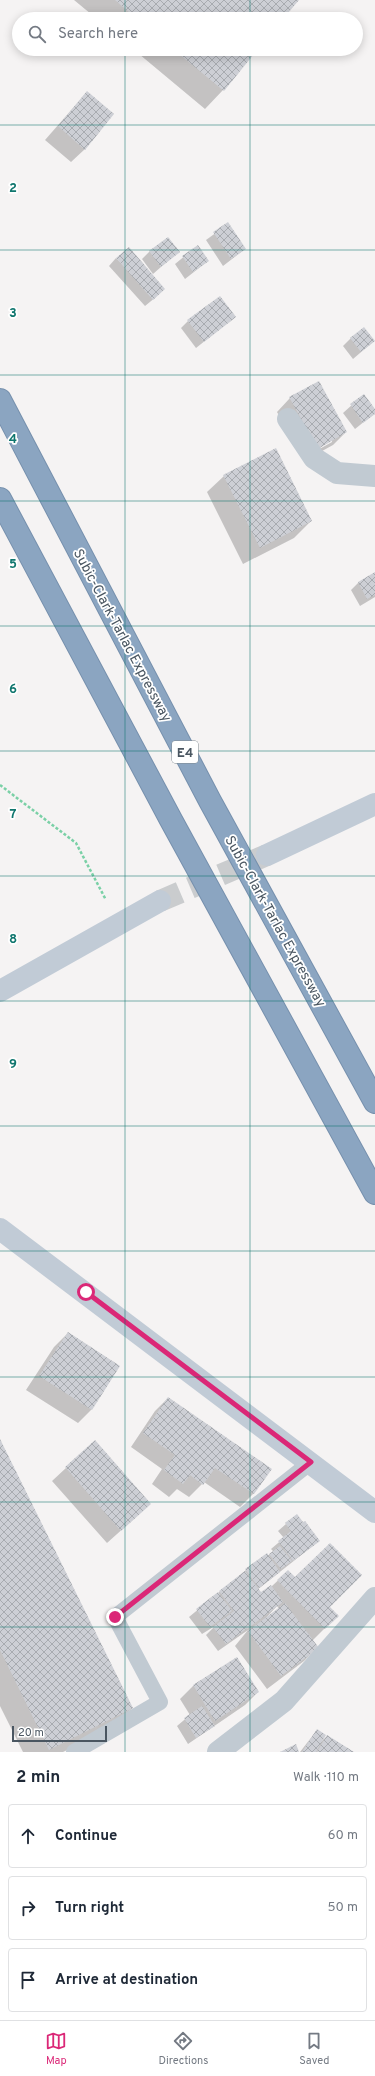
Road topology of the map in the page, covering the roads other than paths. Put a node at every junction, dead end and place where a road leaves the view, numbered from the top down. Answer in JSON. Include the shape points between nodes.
{"nodes":[{"id":1,"x":0,"y":400,"type":"edge"},
{"id":2,"x":288,"y":420,"type":"dead end"},
{"id":3,"x":375,"y":476,"type":"edge"},
{"id":4,"x":0,"y":499,"type":"edge"},
{"id":5,"x":373,"y":808,"type":"edge"},
{"id":6,"x":267,"y":855,"type":"tunnel mouth"},
{"id":7,"x":160,"y":901,"type":"tunnel mouth"},
{"id":8,"x":0,"y":991,"type":"edge"},
{"id":9,"x":375,"y":1102,"type":"edge"},
{"id":10,"x":375,"y":1193,"type":"edge"},
{"id":11,"x":0,"y":1229,"type":"edge"},
{"id":12,"x":311,"y":1462,"type":"junction"},
{"id":13,"x":375,"y":1512,"type":"edge"},
{"id":14,"x":375,"y":1598,"type":"edge"},
{"id":15,"x":74,"y":1752,"type":"edge"},
{"id":16,"x":218,"y":1752,"type":"edge"}],
"edges":[{"from":1,"to":9,"type":"highway","name":"Subic-Clark-Tarlac Expressway","number":"E4","via":[[210,802]]},
{"from":2,"to":3,"type":"street","via":[[314,458],[337,474]]},
{"from":4,"to":10,"type":"highway","via":[[171,820]]},
{"from":5,"to":6,"type":"street"},
{"from":7,"to":8,"type":"street"},
{"from":11,"to":12,"type":"street"},
{"from":12,"to":13,"type":"street"},
{"from":12,"to":15,"type":"lane","via":[[115,1617],[160,1702]]},
{"from":14,"to":16,"type":"street","via":[[284,1701]]}]}
